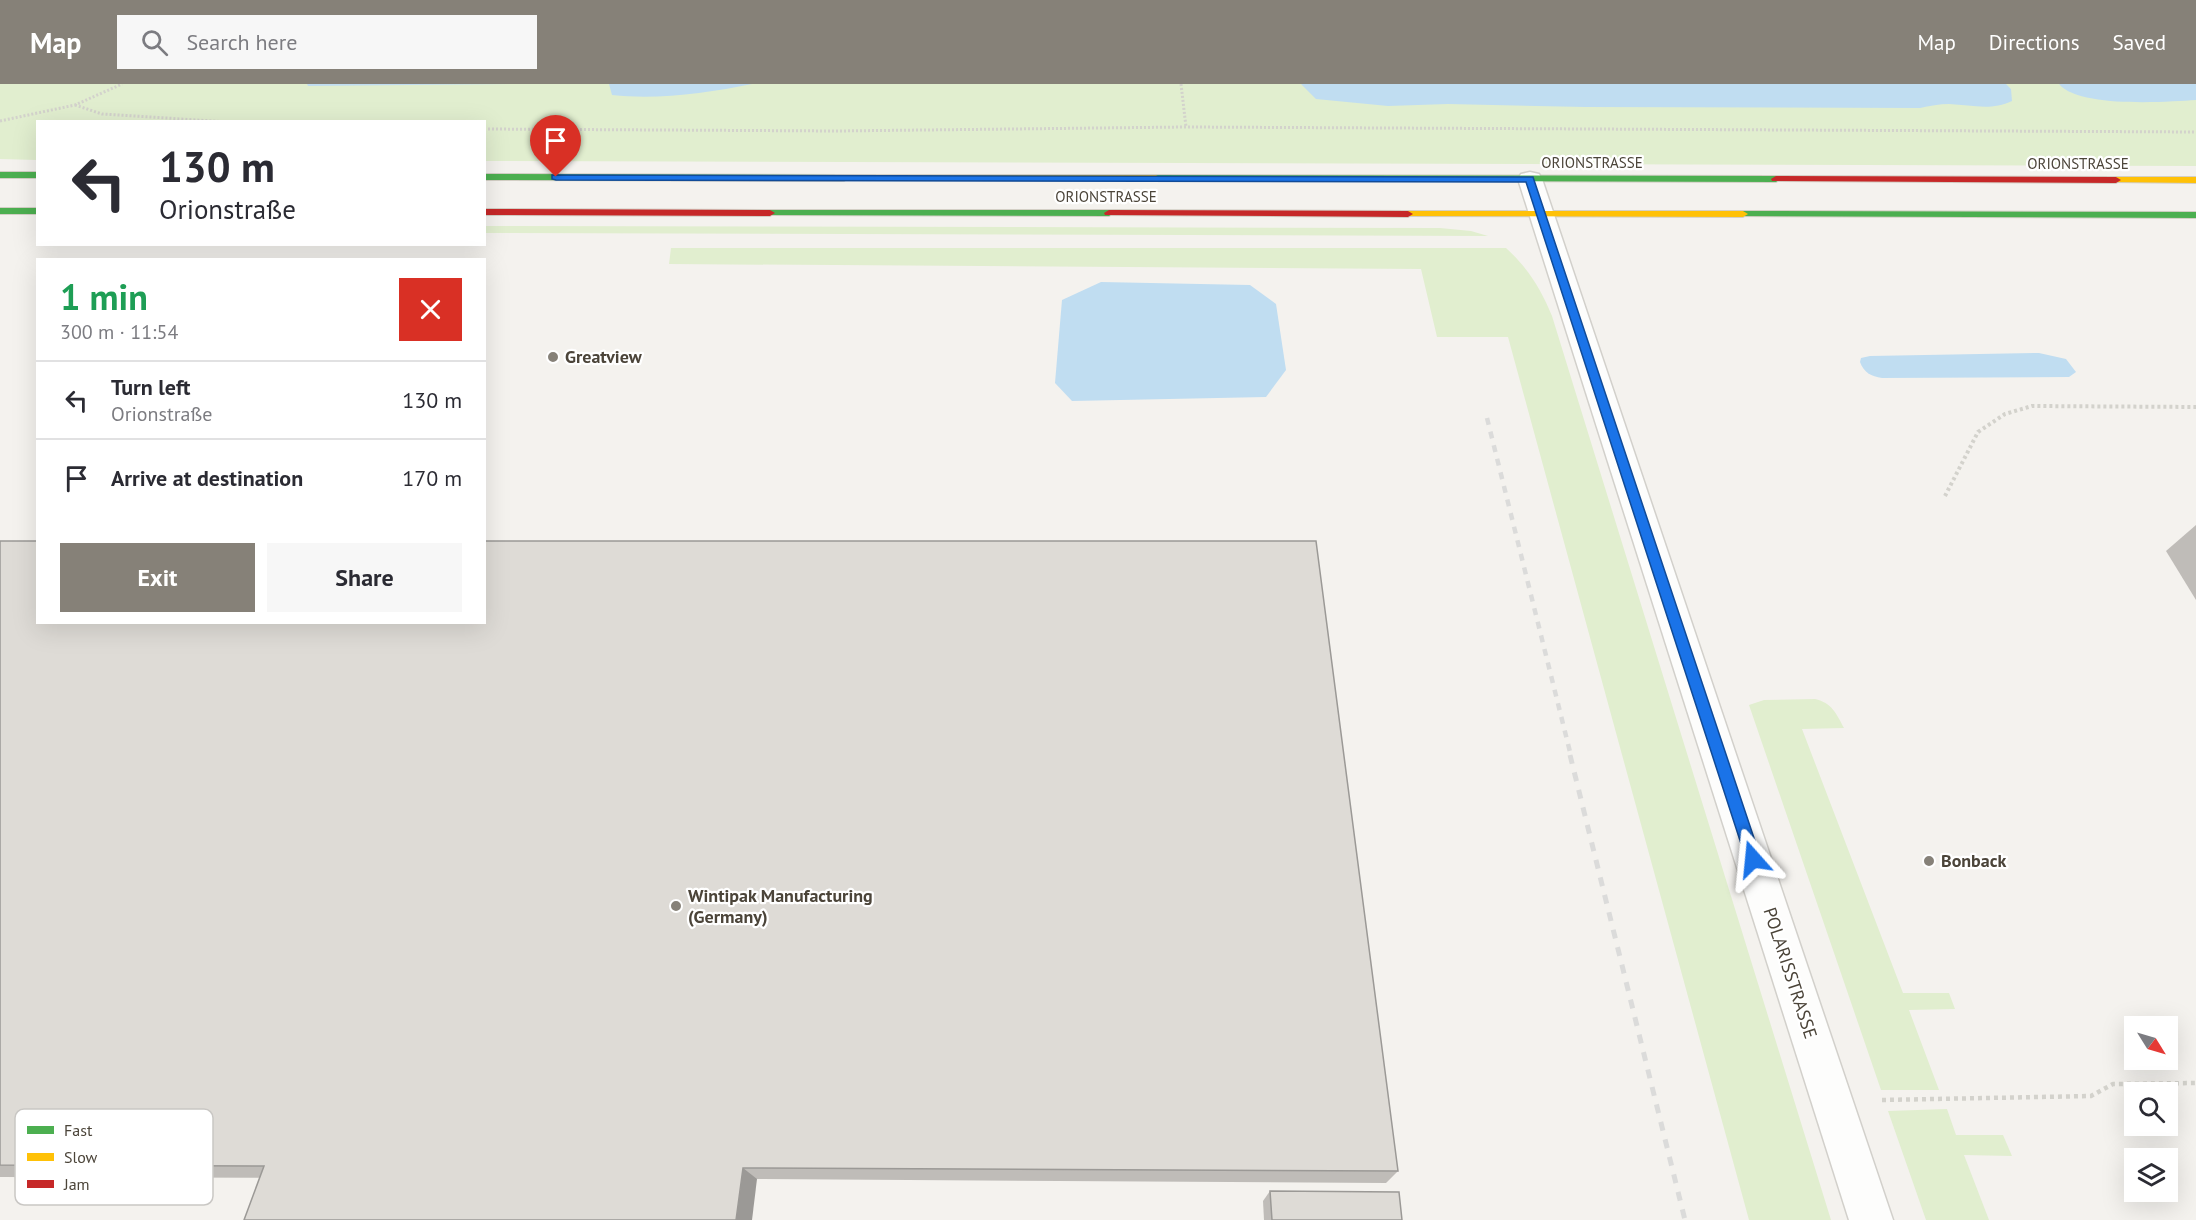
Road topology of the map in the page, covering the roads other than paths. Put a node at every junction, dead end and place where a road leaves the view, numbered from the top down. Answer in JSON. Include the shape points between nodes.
{"nodes":[{"id":1,"x":0,"y":175,"type":"edge"},
{"id":2,"x":36,"y":176,"type":"edge"},
{"id":3,"x":486,"y":177,"type":"edge"},
{"id":4,"x":1530,"y":179,"type":"junction"},
{"id":5,"x":2196,"y":180,"type":"edge"},
{"id":6,"x":0,"y":211,"type":"edge"},
{"id":7,"x":36,"y":211,"type":"edge"},
{"id":8,"x":486,"y":212,"type":"edge"},
{"id":9,"x":1541,"y":215,"type":"junction"},
{"id":10,"x":2196,"y":215,"type":"edge"},
{"id":11,"x":1871,"y":1220,"type":"edge"}],
"edges":[{"from":1,"to":2,"type":"street"},
{"from":3,"to":4,"type":"street","name":"ORIONSTRASSE"},
{"from":4,"to":5,"type":"street","name":"ORIONSTRASSE"},
{"from":4,"to":9,"type":"street","name":"POLARISSTRASSE"},
{"from":6,"to":7,"type":"street"},
{"from":8,"to":9,"type":"street","name":"ORIONSTRASSE"},
{"from":9,"to":10,"type":"street","name":"ORIONSTRASSE"},
{"from":9,"to":11,"type":"street","name":"POLARISSTRASSE"}]}
